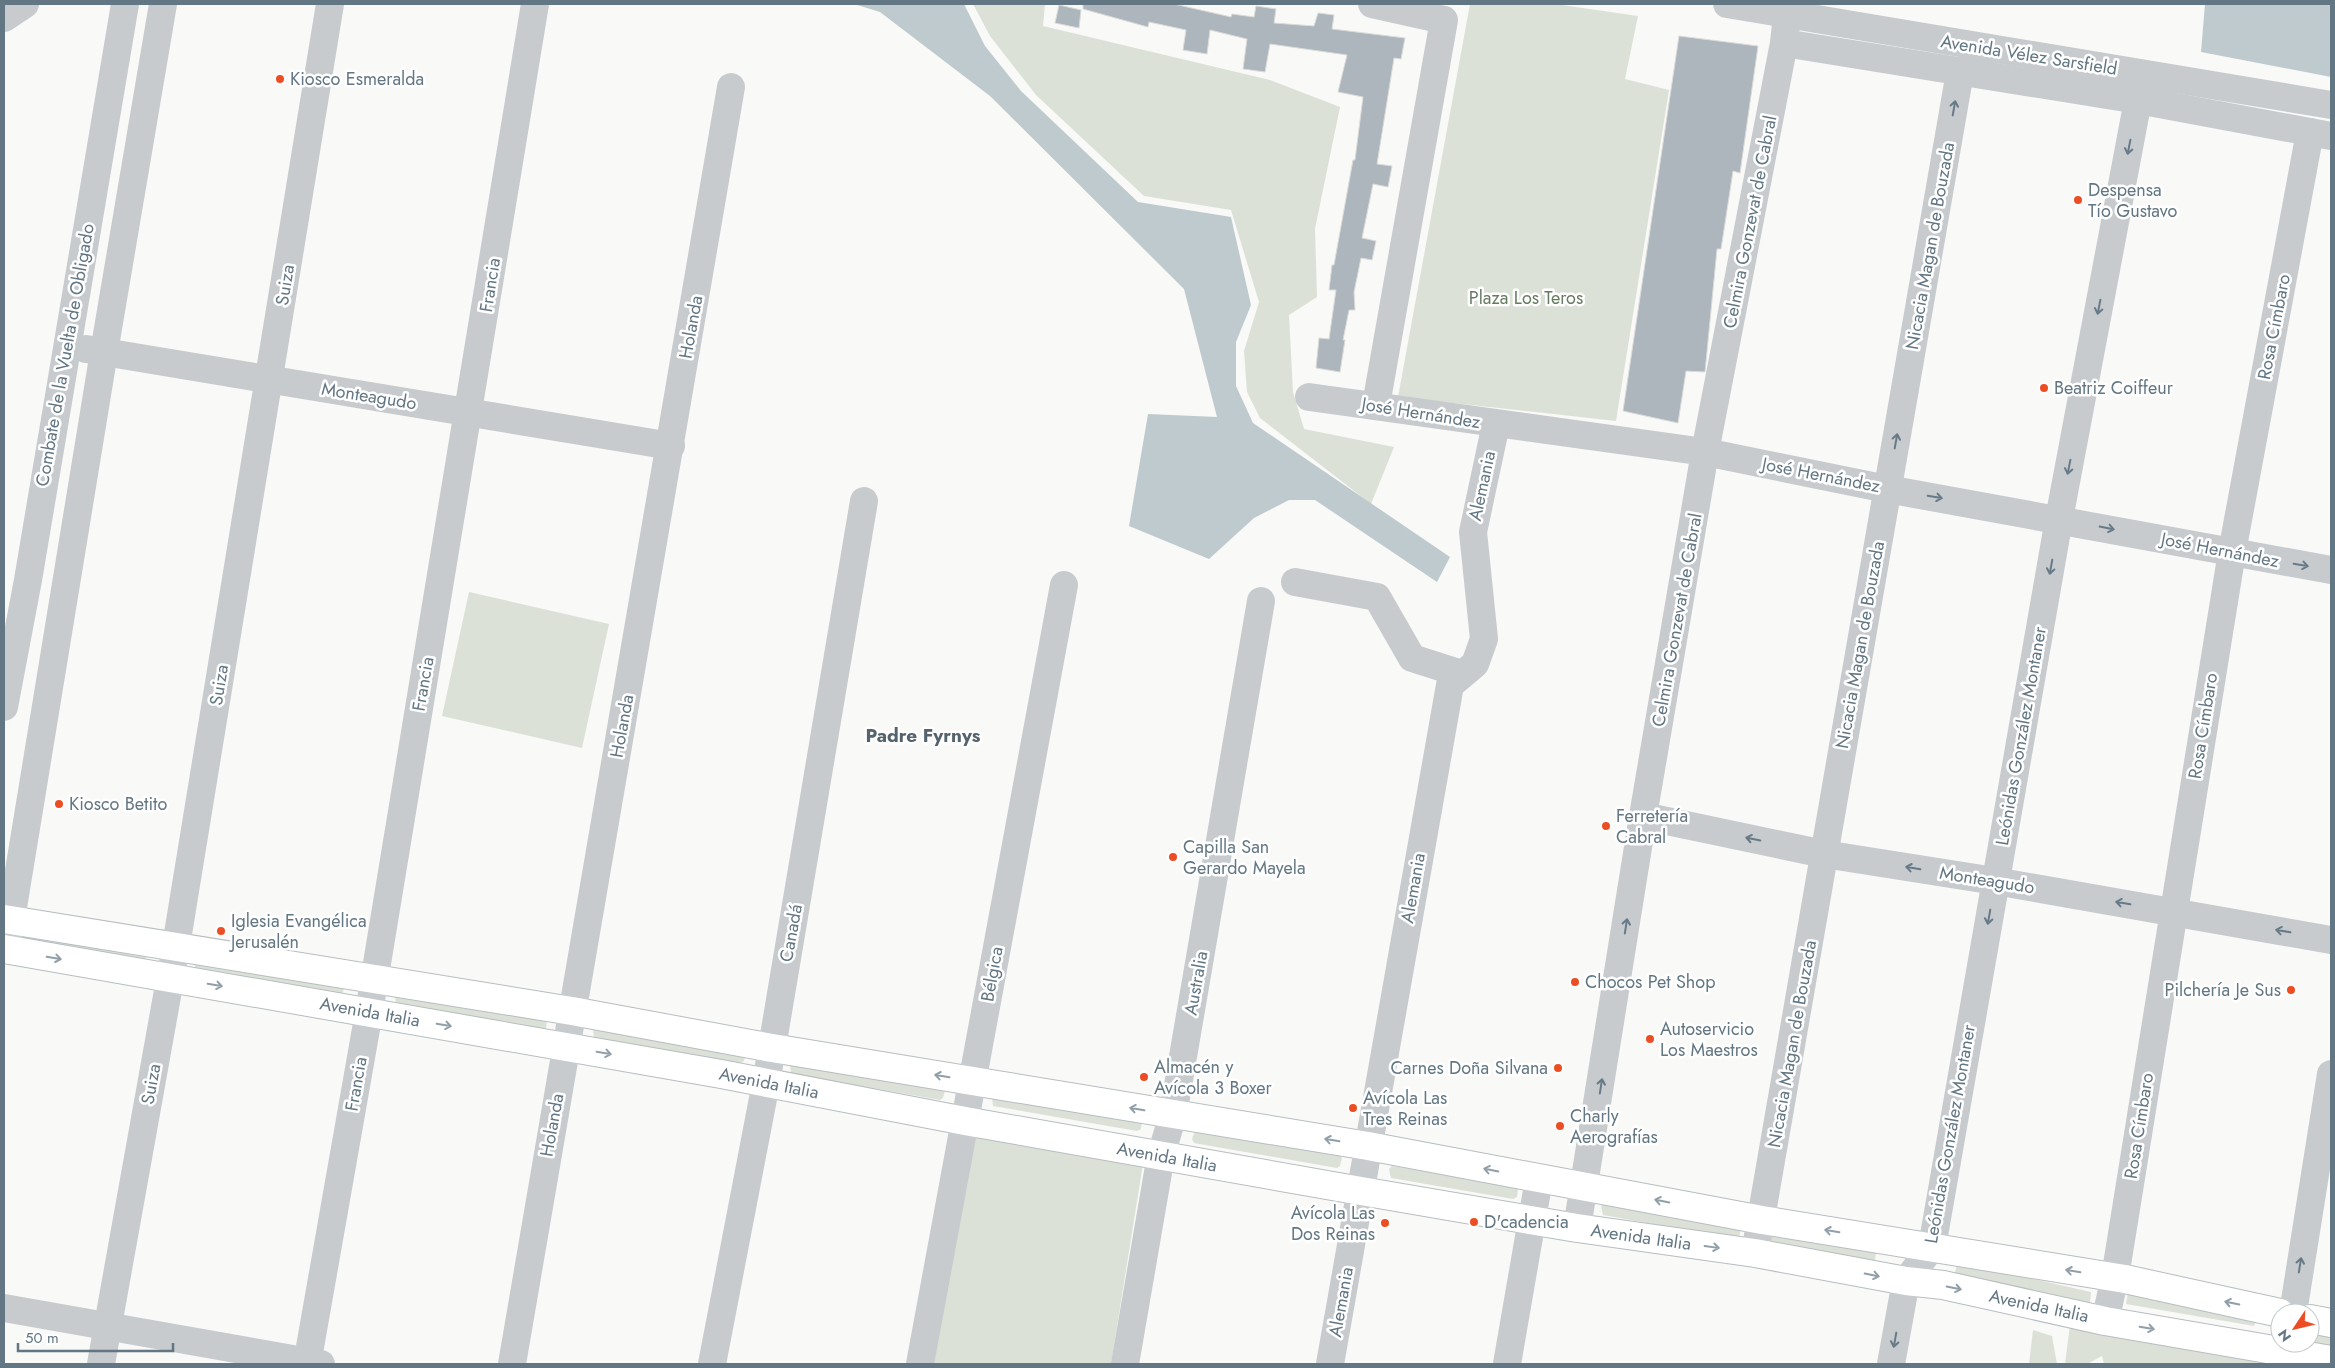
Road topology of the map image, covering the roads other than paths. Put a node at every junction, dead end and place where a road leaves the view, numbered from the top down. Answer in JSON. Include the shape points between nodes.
{"nodes":[{"id":1,"x":26,"y":4,"type":"edge"},
{"id":2,"x":125,"y":4,"type":"edge"},
{"id":3,"x":163,"y":4,"type":"edge"},
{"id":4,"x":330,"y":4,"type":"edge"},
{"id":5,"x":535,"y":4,"type":"edge"},
{"id":6,"x":1372,"y":4,"type":"edge"},
{"id":7,"x":1727,"y":4,"type":"edge"},
{"id":8,"x":1788,"y":14,"type":"junction"},
{"id":9,"x":4,"y":18,"type":"edge"},
{"id":10,"x":1784,"y":43,"type":"junction"},
{"id":11,"x":1985,"y":48,"type":"junction"},
{"id":12,"x":1960,"y":72,"type":"junction"},
{"id":13,"x":731,"y":87,"type":"dead end"},
{"id":14,"x":2138,"y":100,"type":"junction"},
{"id":15,"x":2331,"y":105,"type":"edge"},
{"id":16,"x":2321,"y":134,"type":"edge"},
{"id":17,"x":66,"y":346,"type":"junction"},
{"id":18,"x":104,"y":352,"type":"junction"},
{"id":19,"x":270,"y":380,"type":"junction"},
{"id":20,"x":1309,"y":397,"type":"dead end"},
{"id":21,"x":1376,"y":405,"type":"junction"},
{"id":22,"x":469,"y":412,"type":"junction"},
{"id":23,"x":1496,"y":424,"type":"junction"},
{"id":24,"x":671,"y":446,"type":"junction"},
{"id":25,"x":1705,"y":452,"type":"junction"},
{"id":26,"x":1888,"y":489,"type":"junction"},
{"id":27,"x":864,"y":500,"type":"dead end"},
{"id":28,"x":2059,"y":519,"type":"junction"},
{"id":29,"x":2232,"y":552,"type":"junction"},
{"id":30,"x":2331,"y":570,"type":"edge"},
{"id":31,"x":1295,"y":582,"type":"dead end"},
{"id":32,"x":1064,"y":584,"type":"dead end"},
{"id":33,"x":1260,"y":602,"type":"dead end"},
{"id":34,"x":1462,"y":674,"type":"junction"},
{"id":35,"x":4,"y":707,"type":"edge"},
{"id":36,"x":1643,"y":816,"type":"junction"},
{"id":37,"x":1824,"y":854,"type":"junction"},
{"id":38,"x":1995,"y":881,"type":"junction"},
{"id":39,"x":2173,"y":912,"type":"junction"},
{"id":40,"x":8,"y":920,"type":"edge"},
{"id":41,"x":2331,"y":940,"type":"edge"},
{"id":42,"x":176,"y":946,"type":"junction"},
{"id":43,"x":5,"y":950,"type":"edge"},
{"id":44,"x":171,"y":978,"type":"junction"},
{"id":45,"x":373,"y":980,"type":"junction"},
{"id":46,"x":572,"y":1011,"type":"junction"},
{"id":47,"x":369,"y":1012,"type":"junction"},
{"id":48,"x":566,"y":1046,"type":"junction"},
{"id":49,"x":772,"y":1048,"type":"junction"},
{"id":50,"x":2331,"y":1074,"type":"edge"},
{"id":51,"x":973,"y":1081,"type":"junction"},
{"id":52,"x":766,"y":1083,"type":"junction"},
{"id":53,"x":1173,"y":1115,"type":"junction"},
{"id":54,"x":965,"y":1121,"type":"junction"},
{"id":55,"x":1368,"y":1146,"type":"junction"},
{"id":56,"x":1161,"y":1156,"type":"junction"},
{"id":57,"x":1539,"y":1179,"type":"junction"},
{"id":58,"x":1585,"y":1186,"type":"junction"},
{"id":59,"x":1361,"y":1191,"type":"junction"},
{"id":60,"x":1531,"y":1219,"type":"junction"},
{"id":61,"x":1762,"y":1220,"type":"junction"},
{"id":62,"x":1577,"y":1228,"type":"junction"},
{"id":63,"x":1932,"y":1247,"type":"junction"},
{"id":64,"x":1755,"y":1253,"type":"junction"},
{"id":65,"x":2115,"y":1277,"type":"junction"},
{"id":66,"x":1906,"y":1281,"type":"junction"},
{"id":67,"x":2295,"y":1303,"type":"edge"},
{"id":68,"x":4,"y":1308,"type":"edge"},
{"id":69,"x":2270,"y":1311,"type":"edge"},
{"id":70,"x":2105,"y":1321,"type":"junction"},
{"id":71,"x":107,"y":1328,"type":"junction"},
{"id":72,"x":2270,"y":1346,"type":"edge"},
{"id":73,"x":2305,"y":1353,"type":"edge"},
{"id":74,"x":2331,"y":1360,"type":"edge"},
{"id":75,"x":311,"y":1363,"type":"edge"},
{"id":76,"x":101,"y":1364,"type":"edge"},
{"id":77,"x":512,"y":1364,"type":"edge"},
{"id":78,"x":712,"y":1364,"type":"edge"},
{"id":79,"x":920,"y":1364,"type":"edge"},
{"id":80,"x":1125,"y":1364,"type":"edge"},
{"id":81,"x":1330,"y":1364,"type":"edge"},
{"id":82,"x":1507,"y":1364,"type":"edge"},
{"id":83,"x":1891,"y":1364,"type":"edge"}],
"edges":[{"from":1,"to":9,"type":"street"},
{"from":2,"to":17,"type":"street","name":"Combate de la Vuelta de Obligado"},
{"from":3,"to":18,"type":"street"},
{"from":4,"to":19,"type":"street","name":"Suiza"},
{"from":5,"to":22,"type":"street","name":"Francia"},
{"from":6,"to":21,"type":"street","via":[[1444,20]]},
{"from":7,"to":8,"type":"street","name":"Avenida Vélez Sarsfield"},
{"from":8,"to":10,"type":"street","name":"Celmira Gonzevat de Cabral"},
{"from":8,"to":11,"type":"street","name":"Avenida Vélez Sarsfield"},
{"from":10,"to":12,"type":"street","name":"Avenida Vélez Sarsfield"},
{"from":10,"to":25,"type":"street","name":"Celmira Gonzevat de Cabral"},
{"from":11,"to":12,"type":"street","via":[[1978,62]]},
{"from":11,"to":15,"type":"street","name":"Avenida Vélez Sarsfield"},
{"from":12,"to":14,"type":"street","name":"Avenida Vélez Sarsfield"},
{"from":26,"to":12,"type":"street","name":"Nicacia Magan de Bouzada","one_way":true},
{"from":13,"to":24,"type":"street","name":"Holanda"},
{"from":14,"to":16,"type":"street","name":"Avenida Vélez Sarsfield"},
{"from":14,"to":28,"type":"street","name":"Leónidas González Montaner","one_way":true},
{"from":16,"to":29,"type":"street","name":"Rosa Címbaro"},
{"from":17,"to":18,"type":"street","name":"Monteagudo"},
{"from":17,"to":35,"type":"street","name":"Combate de la Vuelta de Obligado"},
{"from":18,"to":19,"type":"street","name":"Monteagudo"},
{"from":18,"to":40,"type":"street"},
{"from":19,"to":22,"type":"street","name":"Monteagudo"},
{"from":19,"to":42,"type":"street","name":"Suiza"},
{"from":20,"to":21,"type":"street","name":"José Hernández"},
{"from":21,"to":23,"type":"street","name":"José Hernández"},
{"from":22,"to":24,"type":"street","name":"Monteagudo"},
{"from":22,"to":45,"type":"street","name":"Francia"},
{"from":23,"to":25,"type":"street","name":"José Hernández"},
{"from":23,"to":34,"type":"street","name":"Alemania","via":[[1473,532],[1484,639],[1474,664]]},
{"from":24,"to":46,"type":"street","name":"Holanda"},
{"from":25,"to":26,"type":"street","name":"José Hernández"},
{"from":25,"to":36,"type":"street","name":"Celmira Gonzevat de Cabral"},
{"from":26,"to":28,"type":"street","name":"José Hernández","one_way":true},
{"from":26,"to":37,"type":"street","name":"Nicacia Magan de Bouzada"},
{"from":27,"to":49,"type":"street","name":"Canadá"},
{"from":28,"to":29,"type":"street","name":"José Hernández","one_way":true},
{"from":28,"to":38,"type":"street","name":"Leónidas González Montaner","one_way":true},
{"from":29,"to":30,"type":"street","name":"José Hernández","one_way":true},
{"from":29,"to":39,"type":"street","name":"Rosa Címbaro"},
{"from":31,"to":34,"type":"street","via":[[1377,598],[1412,658]]},
{"from":32,"to":51,"type":"street","name":"Bélgica"},
{"from":33,"to":53,"type":"street","name":"Australia"},
{"from":34,"to":55,"type":"street","name":"Alemania","via":[[1450,684]]},
{"from":37,"to":36,"type":"street","name":"Monteagudo","one_way":true},
{"from":58,"to":36,"type":"street","name":"Celmira Gonzevat de Cabral","one_way":true},
{"from":38,"to":37,"type":"street","name":"Monteagudo","one_way":true},
{"from":37,"to":61,"type":"street","name":"Nicacia Magan de Bouzada"},
{"from":39,"to":38,"type":"street","name":"Monteagudo","one_way":true},
{"from":38,"to":63,"type":"street","name":"Leónidas González Montaner","one_way":true},
{"from":41,"to":39,"type":"street","name":"Monteagudo","one_way":true},
{"from":39,"to":65,"type":"street","name":"Rosa Címbaro"},
{"from":40,"to":42,"type":"main road","name":"Avenida Italia"},
{"from":40,"to":43,"type":"street"},
{"from":42,"to":44,"type":"street","name":"Suiza"},
{"from":42,"to":45,"type":"main road","name":"Avenida Italia"},
{"from":43,"to":44,"type":"main road","name":"Avenida Italia","one_way":true},
{"from":44,"to":47,"type":"main road","name":"Avenida Italia","one_way":true},
{"from":44,"to":71,"type":"street","name":"Suiza"},
{"from":45,"to":46,"type":"main road","name":"Avenida Italia"},
{"from":45,"to":47,"type":"street","name":"Francia"},
{"from":46,"to":48,"type":"street","name":"Holanda"},
{"from":46,"to":49,"type":"main road","name":"Avenida Italia"},
{"from":47,"to":48,"type":"main road","name":"Avenida Italia","one_way":true},
{"from":47,"to":75,"type":"street","name":"Francia"},
{"from":48,"to":52,"type":"main road","name":"Avenida Italia","one_way":true},
{"from":48,"to":77,"type":"street","name":"Holanda"},
{"from":51,"to":49,"type":"main road","name":"Avenida Italia","one_way":true},
{"from":49,"to":52,"type":"street","name":"Canadá"},
{"from":67,"to":50,"type":"street","one_way":true},
{"from":53,"to":51,"type":"main road","name":"Avenida Italia","one_way":true},
{"from":51,"to":54,"type":"street","name":"Bélgica"},
{"from":52,"to":54,"type":"main road","name":"Avenida Italia"},
{"from":52,"to":78,"type":"street","name":"Canadá"},
{"from":55,"to":53,"type":"main road","name":"Avenida Italia","one_way":true},
{"from":53,"to":56,"type":"street","name":"Australia"},
{"from":54,"to":56,"type":"main road","name":"Avenida Italia"},
{"from":54,"to":79,"type":"street","name":"Bélgica"},
{"from":57,"to":55,"type":"main road","name":"Avenida Italia","one_way":true},
{"from":55,"to":59,"type":"street","name":"Alemania"},
{"from":56,"to":59,"type":"main road","name":"Avenida Italia"},
{"from":56,"to":80,"type":"street","name":"Australia"},
{"from":57,"to":58,"type":"main road","name":"Avenida Italia"},
{"from":57,"to":60,"type":"street"},
{"from":61,"to":58,"type":"main road","name":"Avenida Italia","one_way":true},
{"from":58,"to":62,"type":"street","name":"Celmira Gonzevat de Cabral"},
{"from":59,"to":60,"type":"main road","name":"Avenida Italia"},
{"from":59,"to":81,"type":"street","name":"Alemania"},
{"from":60,"to":62,"type":"main road","name":"Avenida Italia"},
{"from":60,"to":82,"type":"street"},
{"from":63,"to":61,"type":"main road","name":"Avenida Italia","one_way":true},
{"from":61,"to":64,"type":"street","name":"Nicacia Magan de Bouzada"},
{"from":62,"to":64,"type":"main road","name":"Avenida Italia","one_way":true},
{"from":65,"to":63,"type":"main road","name":"Avenida Italia","one_way":true},
{"from":63,"to":66,"type":"street","name":"Leónidas González Montaner"},
{"from":64,"to":66,"type":"main road","name":"Avenida Italia","one_way":true},
{"from":69,"to":65,"type":"main road","name":"Avenida Italia","one_way":true},
{"from":65,"to":70,"type":"street","name":"Rosa Címbaro"},
{"from":66,"to":70,"type":"main road","name":"Avenida Italia","one_way":true,"via":[[1943,1285]]},
{"from":66,"to":83,"type":"street","name":"Leónidas González Montaner","one_way":true},
{"from":68,"to":71,"type":"street"},
{"from":70,"to":72,"type":"main road","name":"Avenida Italia","one_way":true},
{"from":71,"to":75,"type":"street"},
{"from":71,"to":76,"type":"street","name":"Suiza"},
{"from":73,"to":74,"type":"main road","name":"Avenida Italia"}]}
